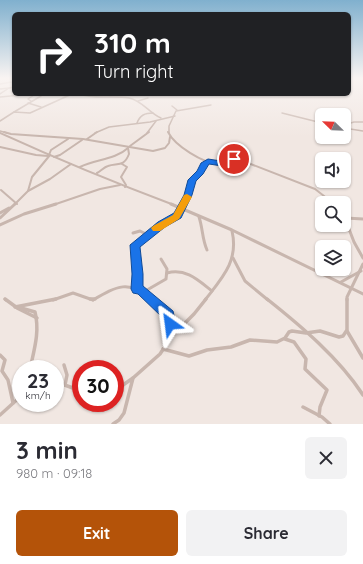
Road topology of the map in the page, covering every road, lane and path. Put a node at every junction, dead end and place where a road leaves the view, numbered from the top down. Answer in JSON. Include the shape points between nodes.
{"nodes":[{"id":1,"x":30,"y":98,"type":"edge"},
{"id":2,"x":37,"y":98,"type":"edge"},
{"id":3,"x":62,"y":98,"type":"edge"},
{"id":4,"x":113,"y":98,"type":"edge"},
{"id":5,"x":148,"y":98,"type":"dead end"},
{"id":6,"x":31,"y":101,"type":"junction"},
{"id":7,"x":138,"y":101,"type":"junction"},
{"id":8,"x":28,"y":103,"type":"junction"},
{"id":9,"x":212,"y":105,"type":"dead end"},
{"id":10,"x":172,"y":106,"type":"dead end"},
{"id":11,"x":44,"y":107,"type":"junction"},
{"id":12,"x":148,"y":109,"type":"junction"},
{"id":13,"x":178,"y":110,"type":"junction"},
{"id":14,"x":14,"y":112,"type":"junction"},
{"id":15,"x":153,"y":113,"type":"junction"},
{"id":16,"x":282,"y":113,"type":"dead end"},
{"id":17,"x":143,"y":114,"type":"junction"},
{"id":18,"x":175,"y":116,"type":"junction"},
{"id":19,"x":162,"y":119,"type":"junction"},
{"id":20,"x":158,"y":120,"type":"junction"},
{"id":21,"x":0,"y":121,"type":"edge"},
{"id":22,"x":315,"y":121,"type":"edge"},
{"id":23,"x":363,"y":122,"type":"edge"},
{"id":24,"x":137,"y":123,"type":"junction"},
{"id":25,"x":351,"y":124,"type":"edge"},
{"id":26,"x":351,"y":128,"type":"edge"},
{"id":27,"x":363,"y":131,"type":"edge"},
{"id":28,"x":0,"y":132,"type":"edge"},
{"id":29,"x":170,"y":137,"type":"junction"},
{"id":30,"x":69,"y":138,"type":"junction"},
{"id":31,"x":82,"y":139,"type":"junction"},
{"id":32,"x":87,"y":140,"type":"junction"},
{"id":33,"x":0,"y":147,"type":"edge"},
{"id":34,"x":33,"y":147,"type":"junction"},
{"id":35,"x":128,"y":147,"type":"junction"},
{"id":36,"x":49,"y":155,"type":"junction"},
{"id":37,"x":38,"y":156,"type":"junction"},
{"id":38,"x":54,"y":156,"type":"junction"},
{"id":39,"x":208,"y":161,"type":"junction"},
{"id":40,"x":122,"y":163,"type":"junction"},
{"id":41,"x":71,"y":164,"type":"junction"},
{"id":42,"x":80,"y":168,"type":"junction"},
{"id":43,"x":95,"y":173,"type":"junction"},
{"id":44,"x":120,"y":185,"type":"junction"},
{"id":45,"x":124,"y":187,"type":"junction"},
{"id":46,"x":1,"y":190,"type":"edge"},
{"id":47,"x":28,"y":191,"type":"junction"},
{"id":48,"x":324,"y":196,"type":"edge"},
{"id":49,"x":16,"y":204,"type":"junction"},
{"id":50,"x":181,"y":208,"type":"junction"},
{"id":51,"x":0,"y":213,"type":"edge"},
{"id":52,"x":199,"y":216,"type":"junction"},
{"id":53,"x":0,"y":218,"type":"edge"},
{"id":54,"x":351,"y":218,"type":"edge"},
{"id":55,"x":363,"y":219,"type":"edge"},
{"id":56,"x":0,"y":226,"type":"edge"},
{"id":57,"x":232,"y":230,"type":"junction"},
{"id":58,"x":133,"y":232,"type":"dead end"},
{"id":59,"x":350,"y":232,"type":"edge"},
{"id":60,"x":148,"y":235,"type":"junction"},
{"id":61,"x":207,"y":250,"type":"dead end"},
{"id":62,"x":363,"y":256,"type":"edge"},
{"id":63,"x":232,"y":258,"type":"junction"},
{"id":64,"x":161,"y":259,"type":"dead end"},
{"id":65,"x":363,"y":264,"type":"edge"},
{"id":66,"x":361,"y":271,"type":"junction"},
{"id":67,"x":166,"y":273,"type":"junction"},
{"id":68,"x":341,"y":282,"type":"junction"},
{"id":69,"x":353,"y":288,"type":"junction"},
{"id":70,"x":139,"y":290,"type":"junction"},
{"id":71,"x":212,"y":291,"type":"junction"},
{"id":72,"x":363,"y":294,"type":"edge"},
{"id":73,"x":5,"y":299,"type":"dead end"},
{"id":74,"x":16,"y":308,"type":"junction"},
{"id":75,"x":347,"y":330,"type":"junction"},
{"id":76,"x":305,"y":333,"type":"junction"},
{"id":77,"x":284,"y":338,"type":"junction"},
{"id":78,"x":170,"y":339,"type":"junction"},
{"id":79,"x":163,"y":349,"type":"junction"},
{"id":80,"x":0,"y":354,"type":"edge"},
{"id":81,"x":363,"y":358,"type":"edge"},
{"id":82,"x":32,"y":360,"type":"edge"},
{"id":83,"x":64,"y":365,"type":"dead end"},
{"id":84,"x":133,"y":378,"type":"junction"},
{"id":85,"x":124,"y":384,"type":"edge"},
{"id":86,"x":65,"y":385,"type":"joint"},
{"id":87,"x":72,"y":388,"type":"edge"},
{"id":88,"x":363,"y":395,"type":"edge"},
{"id":89,"x":12,"y":398,"type":"edge"},
{"id":90,"x":12,"y":404,"type":"edge"},
{"id":91,"x":303,"y":408,"type":"dead end"},
{"id":92,"x":0,"y":415,"type":"edge"},
{"id":93,"x":319,"y":416,"type":"junction"},
{"id":94,"x":114,"y":424,"type":"edge"},
{"id":95,"x":330,"y":424,"type":"edge"}],
"edges":[{"from":1,"to":6,"type":"street","via":[[28,99]]},
{"from":2,"to":6,"type":"street"},
{"from":3,"to":11,"type":"street"},
{"from":4,"to":7,"type":"street"},
{"from":5,"to":7,"type":"street"},
{"from":6,"to":8,"type":"street"},
{"from":7,"to":12,"type":"street"},
{"from":8,"to":11,"type":"street"},
{"from":8,"to":14,"type":"street"},
{"from":9,"to":13,"type":"street"},
{"from":10,"to":13,"type":"street"},
{"from":11,"to":14,"type":"street","via":[[28,113]]},
{"from":12,"to":15,"type":"street"},
{"from":12,"to":17,"type":"street"},
{"from":13,"to":18,"type":"street"},
{"from":14,"to":21,"type":"street"},
{"from":15,"to":17,"type":"street"},
{"from":15,"to":19,"type":"street"},
{"from":16,"to":22,"type":"street"},
{"from":17,"to":24,"type":"street"},
{"from":18,"to":19,"type":"street"},
{"from":18,"to":29,"type":"street","via":[[168,128]]},
{"from":19,"to":20,"type":"street"},
{"from":20,"to":24,"type":"street"},
{"from":20,"to":35,"type":"street","via":[[150,131]]},
{"from":23,"to":25,"type":"street"},
{"from":24,"to":32,"type":"street","via":[[101,129]]},
{"from":26,"to":27,"type":"street"},
{"from":28,"to":30,"type":"street"},
{"from":28,"to":34,"type":"street"},
{"from":29,"to":35,"type":"street","via":[[170,144],[160,150],[148,151]]},
{"from":29,"to":39,"type":"street"},
{"from":30,"to":31,"type":"street"},
{"from":30,"to":36,"type":"street","via":[[54,147]]},
{"from":31,"to":32,"type":"street"},
{"from":31,"to":38,"type":"street","via":[[60,155]]},
{"from":32,"to":35,"type":"street"},
{"from":33,"to":37,"type":"street","via":[[13,148]]},
{"from":34,"to":36,"type":"street"},
{"from":34,"to":37,"type":"street"},
{"from":35,"to":40,"type":"street","via":[[129,155]]},
{"from":35,"to":42,"type":"street","via":[[123,153]]},
{"from":36,"to":37,"type":"street"},
{"from":36,"to":38,"type":"street"},
{"from":36,"to":47,"type":"street","via":[[29,180]]},
{"from":38,"to":41,"type":"street"},
{"from":39,"to":48,"type":"street","via":[[219,164],[232,159],[243,161],[315,189]]},
{"from":39,"to":50,"type":"street","via":[[192,180]]},
{"from":40,"to":43,"type":"street","via":[[108,166]]},
{"from":40,"to":45,"type":"street","via":[[127,167],[121,177],[126,185]]},
{"from":41,"to":42,"type":"street"},
{"from":41,"to":47,"type":"street"},
{"from":42,"to":43,"type":"street"},
{"from":43,"to":44,"type":"street"},
{"from":44,"to":45,"type":"street"},
{"from":44,"to":56,"type":"street","via":[[24,214]]},
{"from":45,"to":50,"type":"street"},
{"from":46,"to":49,"type":"street"},
{"from":47,"to":49,"type":"street"},
{"from":49,"to":51,"type":"street"},
{"from":49,"to":53,"type":"street"},
{"from":50,"to":52,"type":"street"},
{"from":50,"to":60,"type":"street","via":[[176,217]]},
{"from":52,"to":57,"type":"street"},
{"from":52,"to":61,"type":"street","via":[[203,229],[202,239]]},
{"from":54,"to":55,"type":"street"},
{"from":57,"to":63,"type":"street"},
{"from":57,"to":68,"type":"street"},
{"from":58,"to":60,"type":"street","via":[[140,231]]},
{"from":59,"to":62,"type":"street"},
{"from":60,"to":70,"type":"street","via":[[135,245]]},
{"from":63,"to":71,"type":"street"},
{"from":63,"to":76,"type":"street","via":[[245,281]]},
{"from":64,"to":67,"type":"street"},
{"from":65,"to":66,"type":"street"},
{"from":66,"to":68,"type":"street"},
{"from":66,"to":69,"type":"street"},
{"from":67,"to":70,"type":"street","via":[[166,279],[147,290]]},
{"from":67,"to":71,"type":"street","via":[[175,270],[183,272],[196,278]]},
{"from":68,"to":69,"type":"street"},
{"from":69,"to":72,"type":"street"},
{"from":69,"to":75,"type":"street","via":[[347,298]]},
{"from":70,"to":74,"type":"street","via":[[131,287],[113,288],[92,300],[73,293]]},
{"from":70,"to":78,"type":"street","via":[[169,315]]},
{"from":71,"to":78,"type":"street"},
{"from":73,"to":74,"type":"street"},
{"from":74,"to":82,"type":"street","via":[[35,312],[37,318]]},
{"from":75,"to":76,"type":"street","via":[[341,337],[320,331]]},
{"from":75,"to":81,"type":"street"},
{"from":76,"to":77,"type":"street","via":[[291,331]]},
{"from":76,"to":88,"type":"street","via":[[346,372]]},
{"from":77,"to":79,"type":"street","via":[[274,342],[250,340],[189,356]]},
{"from":77,"to":93,"type":"street","via":[[294,342],[306,359],[305,369],[327,390]]},
{"from":78,"to":79,"type":"street"},
{"from":79,"to":84,"type":"street","via":[[158,357]]},
{"from":80,"to":89,"type":"street","via":[[5,360],[2,370],[8,380]]},
{"from":83,"to":86,"type":"street","via":[[67,375]]},
{"from":84,"to":85,"type":"street"},
{"from":84,"to":94,"type":"street","via":[[124,413]]},
{"from":86,"to":87,"type":"street"},
{"from":90,"to":92,"type":"street"},
{"from":91,"to":93,"type":"street"},
{"from":93,"to":95,"type":"street"}]}
